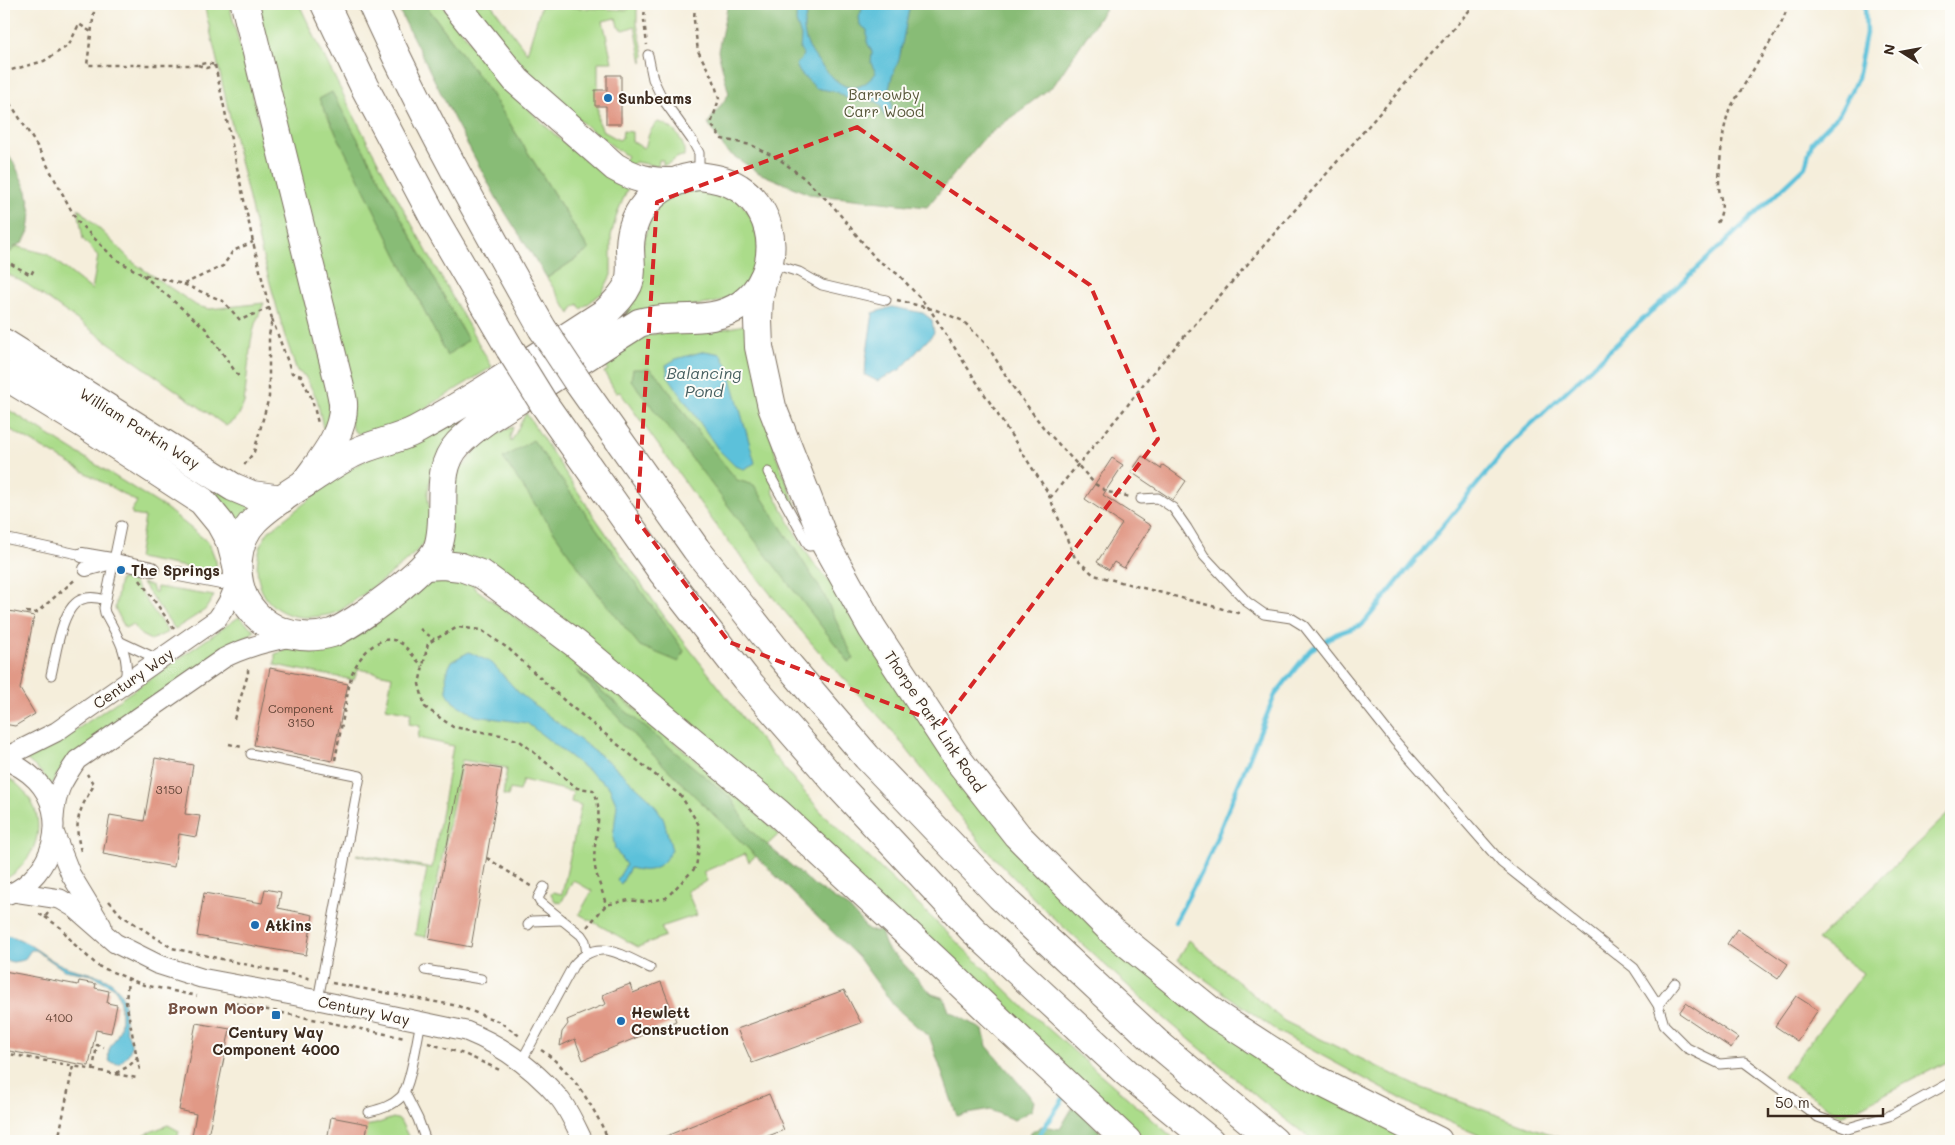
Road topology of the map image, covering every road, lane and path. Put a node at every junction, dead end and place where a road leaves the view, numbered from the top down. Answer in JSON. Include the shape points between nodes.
{"nodes":[{"id":1,"x":95,"y":4,"type":"edge"},
{"id":2,"x":244,"y":4,"type":"edge"},
{"id":3,"x":325,"y":4,"type":"edge"},
{"id":4,"x":372,"y":4,"type":"edge"},
{"id":5,"x":455,"y":4,"type":"edge"},
{"id":6,"x":645,"y":4,"type":"edge"},
{"id":7,"x":695,"y":4,"type":"edge"},
{"id":8,"x":1475,"y":4,"type":"edge"},
{"id":9,"x":1789,"y":4,"type":"edge"},
{"id":10,"x":91,"y":32,"type":"junction"},
{"id":11,"x":648,"y":55,"type":"joint"},
{"id":12,"x":4,"y":72,"type":"edge"},
{"id":13,"x":4,"y":97,"type":"edge"},
{"id":14,"x":699,"y":176,"type":"junction"},
{"id":15,"x":673,"y":182,"type":"junction"},
{"id":16,"x":1717,"y":224,"type":"dead end"},
{"id":17,"x":253,"y":242,"type":"junction"},
{"id":18,"x":4,"y":260,"type":"edge"},
{"id":19,"x":35,"y":266,"type":"dead end"},
{"id":20,"x":766,"y":271,"type":"junction"},
{"id":21,"x":141,"y":274,"type":"junction"},
{"id":22,"x":183,"y":284,"type":"junction"},
{"id":23,"x":886,"y":300,"type":"dead end"},
{"id":24,"x":901,"y":300,"type":"dead end"},
{"id":25,"x":269,"y":308,"type":"junction"},
{"id":26,"x":929,"y":308,"type":"junction"},
{"id":27,"x":272,"y":318,"type":"junction"},
{"id":28,"x":4,"y":343,"type":"edge"},
{"id":29,"x":4,"y":375,"type":"edge"},
{"id":30,"x":239,"y":377,"type":"dead end"},
{"id":31,"x":337,"y":434,"type":"junction"},
{"id":32,"x":1078,"y":465,"type":"junction"},
{"id":33,"x":241,"y":470,"type":"dead end"},
{"id":34,"x":768,"y":472,"type":"dead end"},
{"id":35,"x":304,"y":484,"type":"junction"},
{"id":36,"x":1050,"y":498,"type":"junction"},
{"id":37,"x":282,"y":499,"type":"junction"},
{"id":38,"x":1141,"y":499,"type":"joint"},
{"id":39,"x":121,"y":526,"type":"dead end"},
{"id":40,"x":4,"y":538,"type":"edge"},
{"id":41,"x":826,"y":545,"type":"junction"},
{"id":42,"x":82,"y":555,"type":"joint"},
{"id":43,"x":115,"y":561,"type":"junction"},
{"id":44,"x":134,"y":565,"type":"junction"},
{"id":45,"x":425,"y":566,"type":"junction"},
{"id":46,"x":86,"y":569,"type":"joint"},
{"id":47,"x":152,"y":569,"type":"dead end"},
{"id":48,"x":180,"y":574,"type":"dead end"},
{"id":49,"x":232,"y":574,"type":"junction"},
{"id":50,"x":106,"y":600,"type":"junction"},
{"id":51,"x":26,"y":612,"type":"dead end"},
{"id":52,"x":1264,"y":614,"type":"junction"},
{"id":53,"x":175,"y":629,"type":"dead end"},
{"id":54,"x":420,"y":629,"type":"dead end"},
{"id":55,"x":296,"y":636,"type":"junction"},
{"id":56,"x":434,"y":639,"type":"junction"},
{"id":57,"x":121,"y":642,"type":"junction"},
{"id":58,"x":161,"y":658,"type":"junction"},
{"id":59,"x":423,"y":666,"type":"junction"},
{"id":60,"x":51,"y":676,"type":"dead end"},
{"id":61,"x":122,"y":685,"type":"junction"},
{"id":62,"x":252,"y":754,"type":"dead end"},
{"id":63,"x":4,"y":759,"type":"edge"},
{"id":64,"x":333,"y":771,"type":"junction"},
{"id":65,"x":54,"y":825,"type":"junction"},
{"id":66,"x":486,"y":858,"type":"dead end"},
{"id":67,"x":543,"y":890,"type":"joint"},
{"id":68,"x":9,"y":894,"type":"edge"},
{"id":69,"x":606,"y":904,"type":"junction"},
{"id":70,"x":45,"y":917,"type":"dead end"},
{"id":71,"x":562,"y":920,"type":"junction"},
{"id":72,"x":528,"y":925,"type":"dead end"},
{"id":73,"x":581,"y":935,"type":"junction"},
{"id":74,"x":107,"y":936,"type":"junction"},
{"id":75,"x":588,"y":954,"type":"junction"},
{"id":76,"x":650,"y":968,"type":"dead end"},
{"id":77,"x":425,"y":970,"type":"dead end"},
{"id":78,"x":128,"y":979,"type":"junction"},
{"id":79,"x":480,"y":979,"type":"dead end"},
{"id":80,"x":1675,"y":983,"type":"dead end"},
{"id":81,"x":198,"y":996,"type":"dead end"},
{"id":82,"x":318,"y":1000,"type":"junction"},
{"id":83,"x":226,"y":1002,"type":"dead end"},
{"id":84,"x":1658,"y":1005,"type":"junction"},
{"id":85,"x":419,"y":1031,"type":"junction"},
{"id":86,"x":104,"y":1047,"type":"dead end"},
{"id":87,"x":4,"y":1053,"type":"edge"},
{"id":88,"x":137,"y":1058,"type":"junction"},
{"id":89,"x":73,"y":1066,"type":"junction"},
{"id":90,"x":514,"y":1069,"type":"junction"},
{"id":91,"x":92,"y":1070,"type":"junction"},
{"id":92,"x":140,"y":1070,"type":"dead end"},
{"id":93,"x":114,"y":1074,"type":"junction"},
{"id":94,"x":137,"y":1078,"type":"dead end"},
{"id":95,"x":1951,"y":1082,"type":"edge"},
{"id":96,"x":404,"y":1092,"type":"junction"},
{"id":97,"x":369,"y":1112,"type":"dead end"},
{"id":98,"x":1951,"y":1133,"type":"edge"},
{"id":99,"x":366,"y":1140,"type":"edge"},
{"id":100,"x":58,"y":1141,"type":"edge"},
{"id":101,"x":370,"y":1141,"type":"edge"},
{"id":102,"x":426,"y":1141,"type":"edge"},
{"id":103,"x":584,"y":1141,"type":"edge"},
{"id":104,"x":1126,"y":1141,"type":"edge"},
{"id":105,"x":1210,"y":1141,"type":"edge"},
{"id":106,"x":1274,"y":1141,"type":"edge"},
{"id":107,"x":1438,"y":1141,"type":"edge"},
{"id":108,"x":1939,"y":1141,"type":"edge"}],
"edges":[{"from":1,"to":10,"type":"path"},
{"from":2,"to":31,"type":"highway","via":[[343,402]]},
{"from":3,"to":105,"type":"highway","bridge":true,"via":[[435,220],[510,349],[544,404],[663,573],[745,678],[839,786],[973,930],[1127,1073]]},
{"from":4,"to":106,"type":"highway","bridge":true,"via":[[400,67],[542,328],[696,549],[780,655],[867,757],[1000,896],[1156,1042]]},
{"from":5,"to":15,"type":"highway","via":[[517,81],[615,167],[632,177]]},
{"from":6,"to":11,"type":"path"},
{"from":7,"to":26,"type":"path","via":[[698,51],[720,99],[711,124],[722,139],[751,145],[779,159],[804,178],[833,206],[876,258],[899,275]]},
{"from":8,"to":32,"type":"path","via":[[1148,378]]},
{"from":9,"to":16,"type":"path","via":[[1781,24],[1725,122],[1719,183],[1723,205]]},
{"from":10,"to":12,"type":"path","via":[[80,24],[69,45],[52,56]]},
{"from":10,"to":17,"type":"path","via":[[87,64],[196,65],[206,68],[215,65]]},
{"from":11,"to":14,"type":"lane","via":[[662,98],[698,153]]},
{"from":13,"to":21,"type":"path","via":[[33,139],[77,221],[114,258]]},
{"from":14,"to":15,"type":"highway"},
{"from":14,"to":20,"type":"highway","name":"Thorpe Park Link Road","via":[[740,188],[755,203],[770,234],[771,249]]},
{"from":15,"to":35,"type":"highway","via":[[654,195],[639,214],[631,236],[628,284],[621,297],[606,312],[414,430],[356,452]]},
{"from":17,"to":22,"type":"path","via":[[233,250],[223,266]]},
{"from":17,"to":25,"type":"path"},
{"from":18,"to":19,"type":"path","via":[[31,275]]},
{"from":20,"to":23,"type":"lane","via":[[792,269],[822,285]]},
{"from":20,"to":41,"type":"highway","name":"Thorpe Park Link Road","via":[[759,297],[759,347],[772,407]]},
{"from":20,"to":45,"type":"highway","via":[[754,293],[729,312],[713,316],[654,318],[639,323],[483,422],[458,444],[448,461],[443,475],[440,538],[437,551]]},
{"from":21,"to":22,"type":"path"},
{"from":21,"to":30,"type":"path","via":[[205,328]]},
{"from":22,"to":25,"type":"path","via":[[222,301],[240,320]]},
{"from":24,"to":26,"type":"path"},
{"from":25,"to":27,"type":"path"},
{"from":26,"to":32,"type":"path","via":[[963,320],[986,345],[1043,427]]},
{"from":26,"to":36,"type":"path"},
{"from":27,"to":31,"type":"path","via":[[292,373],[301,376],[312,398],[320,432]]},
{"from":27,"to":33,"type":"path","via":[[269,397],[254,452]]},
{"from":28,"to":37,"type":"highway","name":"William Parkin Way","via":[[233,487],[252,495]]},
{"from":29,"to":49,"type":"highway","name":"William Parkin Way","via":[[202,501],[231,543]]},
{"from":31,"to":35,"type":"highway"},
{"from":32,"to":36,"type":"path"},
{"from":32,"to":38,"type":"path","via":[[1095,484],[1108,492]]},
{"from":34,"to":41,"type":"lane","via":[[809,546]]},
{"from":35,"to":37,"type":"highway"},
{"from":36,"to":52,"type":"path","via":[[1075,558],[1094,575],[1256,618]]},
{"from":37,"to":49,"type":"highway","via":[[255,520],[246,532]]},
{"from":38,"to":52,"type":"lane","via":[[1158,498],[1173,508],[1204,556],[1247,602]]},
{"from":39,"to":43,"type":"lane"},
{"from":40,"to":42,"type":"lane"},
{"from":41,"to":107,"type":"highway","name":"Thorpe Park Link Road","via":[[872,628],[959,761],[1017,835],[1112,931],[1224,1021],[1315,1079]]},
{"from":42,"to":43,"type":"street"},
{"from":43,"to":44,"type":"street"},
{"from":43,"to":46,"type":"street"},
{"from":43,"to":50,"type":"lane"},
{"from":44,"to":47,"type":"street"},
{"from":44,"to":53,"type":"path","via":[[139,578]]},
{"from":45,"to":55,"type":"highway","via":[[345,626],[314,637]]},
{"from":45,"to":104,"type":"highway","via":[[461,567],[483,575],[576,644],[778,813]]},
{"from":46,"to":51,"type":"path","via":[[36,613]]},
{"from":48,"to":49,"type":"street"},
{"from":49,"to":55,"type":"highway","name":"William Parkin Way","via":[[249,607],[260,620],[278,631]]},
{"from":49,"to":58,"type":"street","name":"Century Way","via":[[234,591],[217,619]]},
{"from":50,"to":57,"type":"lane","via":[[105,613]]},
{"from":50,"to":60,"type":"lane","via":[[81,599],[69,609]]},
{"from":52,"to":84,"type":"lane","via":[[1291,618],[1304,626],[1394,741],[1502,863],[1634,968]]},
{"from":54,"to":56,"type":"path"},
{"from":55,"to":65,"type":"street","name":"Century Way","via":[[238,650],[77,760],[56,797]]},
{"from":56,"to":59,"type":"path","via":[[428,643]]},
{"from":56,"to":69,"type":"path","via":[[458,627],[481,630],[508,649],[567,703],[680,796],[699,825],[696,867],[666,898]]},
{"from":57,"to":58,"type":"lane"},
{"from":57,"to":61,"type":"lane","via":[[127,670]]},
{"from":58,"to":61,"type":"street","name":"Century Way"},
{"from":59,"to":64,"type":"path","via":[[399,641],[390,639],[379,642],[356,663]]},
{"from":59,"to":69,"type":"path","via":[[419,684],[425,707],[453,728],[520,741],[577,788],[593,790],[598,798],[595,866]]},
{"from":61,"to":63,"type":"street","name":"Century Way","via":[[56,732]]},
{"from":62,"to":64,"type":"lane"},
{"from":63,"to":65,"type":"street","via":[[37,780],[48,798]]},
{"from":64,"to":82,"type":"lane","via":[[360,776]]},
{"from":65,"to":68,"type":"street","via":[[52,847],[42,867],[27,884]]},
{"from":65,"to":74,"type":"street","name":"Century Way","via":[[71,875]]},
{"from":66,"to":67,"type":"path"},
{"from":67,"to":71,"type":"lane","via":[[538,898],[540,902]]},
{"from":68,"to":74,"type":"street","name":"Century Way","via":[[60,900],[75,908]]},
{"from":69,"to":73,"type":"path"},
{"from":70,"to":78,"type":"path","via":[[61,928],[98,966]]},
{"from":71,"to":72,"type":"lane","via":[[532,921]]},
{"from":71,"to":73,"type":"lane"},
{"from":73,"to":75,"type":"lane"},
{"from":74,"to":82,"type":"street","name":"Century Way","via":[[157,964],[201,978]]},
{"from":75,"to":76,"type":"lane","via":[[604,949]]},
{"from":75,"to":90,"type":"lane","via":[[573,966]]},
{"from":77,"to":79,"type":"lane"},
{"from":78,"to":81,"type":"path"},
{"from":78,"to":88,"type":"path","via":[[126,1002]]},
{"from":80,"to":84,"type":"lane"},
{"from":82,"to":85,"type":"street","name":"Century Way"},
{"from":83,"to":85,"type":"path"},
{"from":84,"to":95,"type":"lane","via":[[1664,1026],[1687,1048],[1720,1064],[1744,1062],[1818,1117],[1848,1128],[1889,1116]]},
{"from":85,"to":90,"type":"path","via":[[502,1071]]},
{"from":85,"to":90,"type":"street","name":"Century Way","via":[[466,1031],[484,1038]]},
{"from":85,"to":96,"type":"lane"},
{"from":86,"to":91,"type":"path","via":[[97,1045]]},
{"from":87,"to":89,"type":"path"},
{"from":88,"to":92,"type":"path"},
{"from":88,"to":93,"type":"path"},
{"from":89,"to":91,"type":"path"},
{"from":89,"to":100,"type":"path"},
{"from":90,"to":103,"type":"street","name":"Century Way","via":[[560,1098]]},
{"from":91,"to":93,"type":"path"},
{"from":93,"to":94,"type":"path"},
{"from":96,"to":97,"type":"lane","via":[[388,1107]]},
{"from":96,"to":102,"type":"lane"},
{"from":98,"to":108,"type":"path"},
{"from":99,"to":101,"type":"path"}]}
